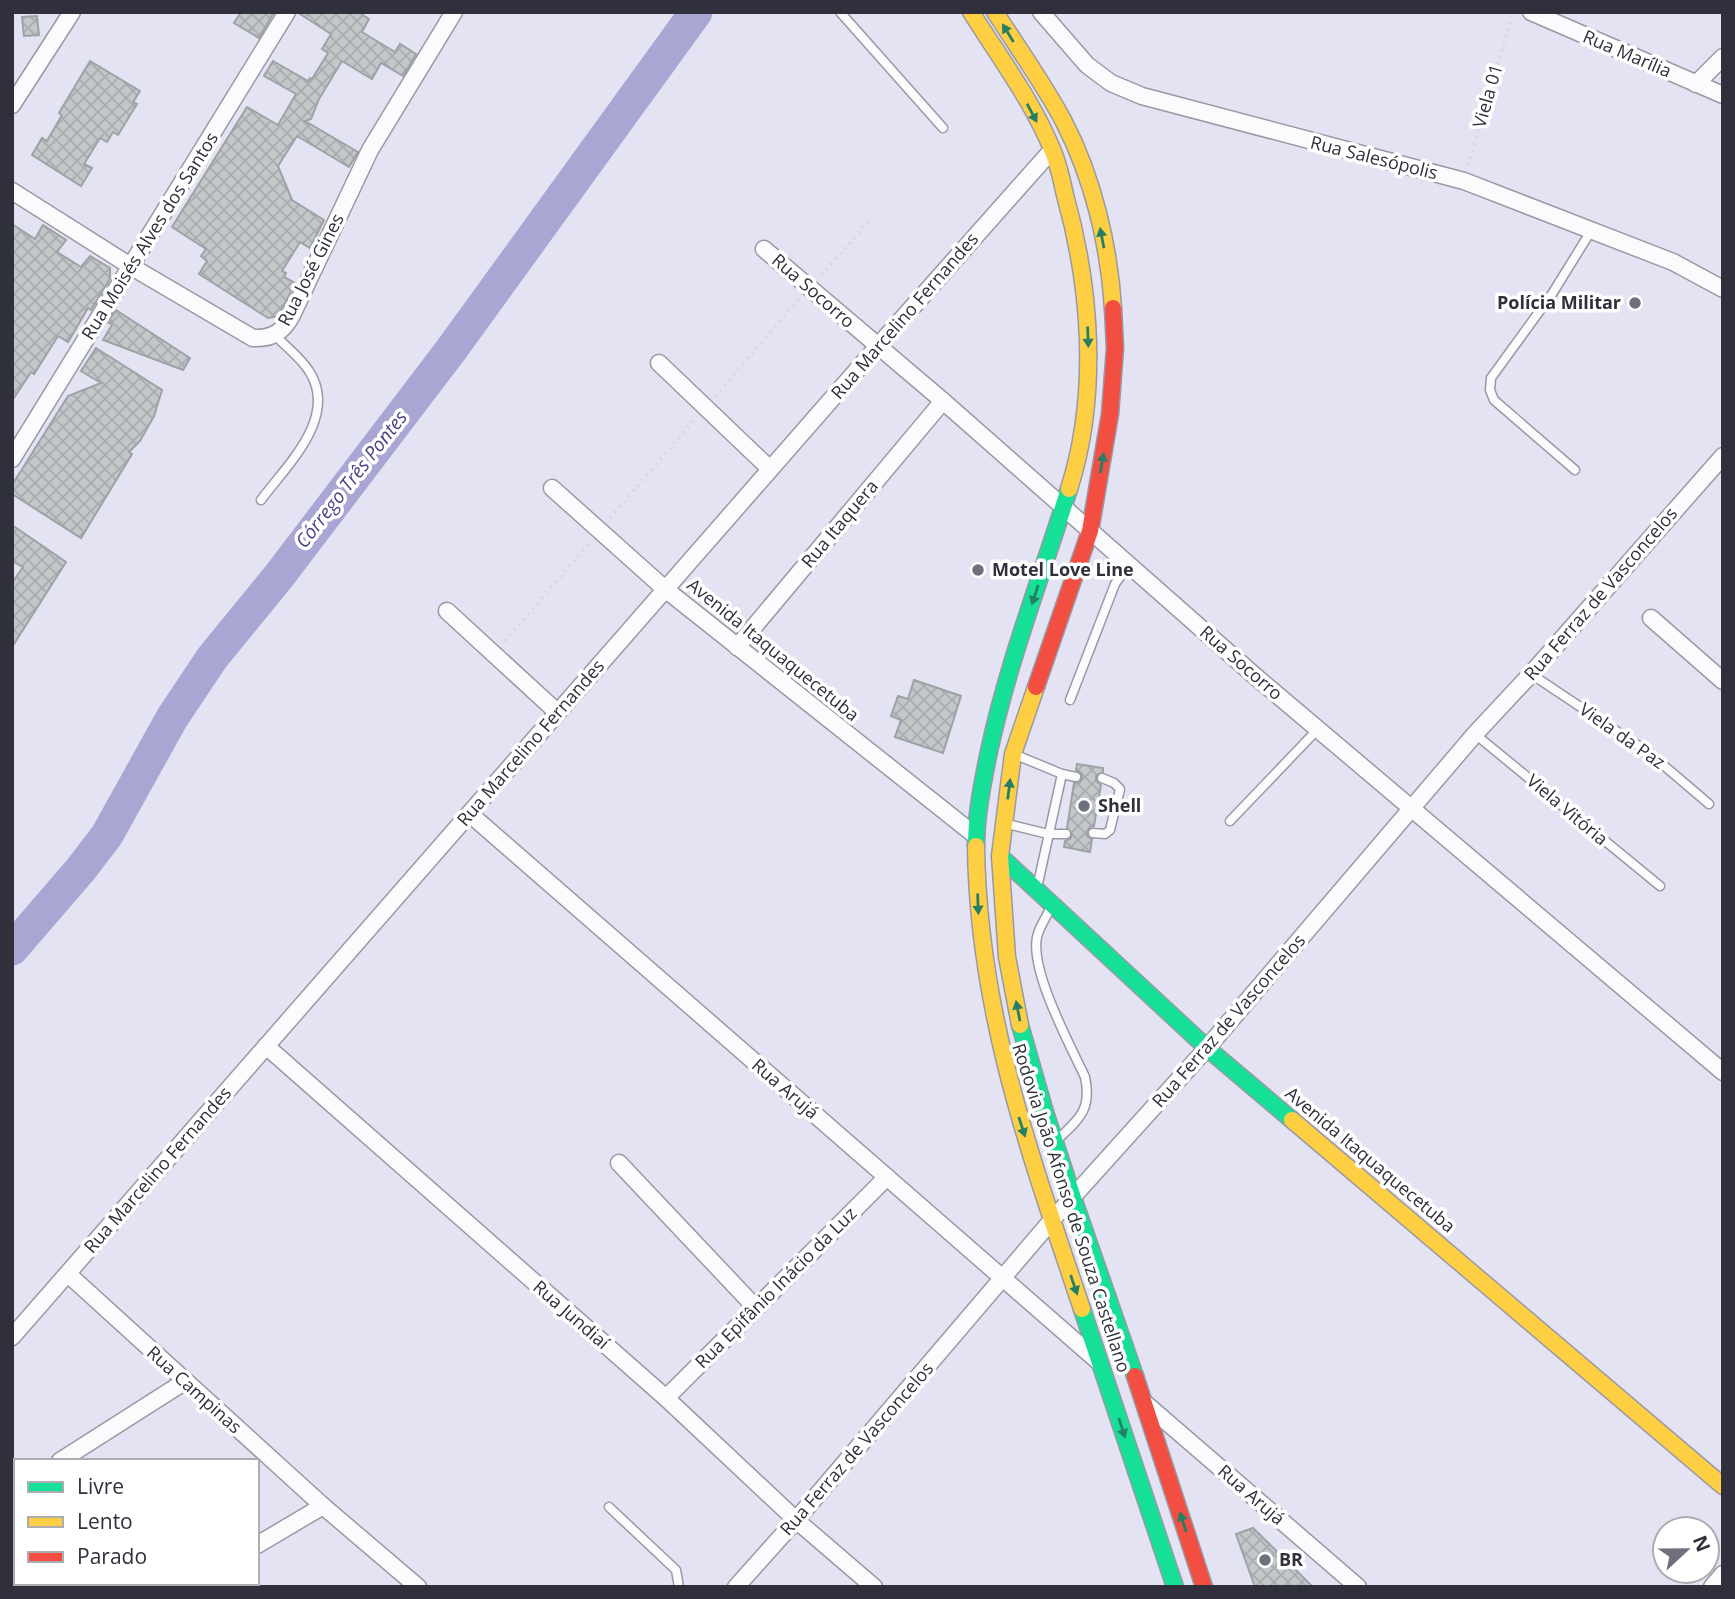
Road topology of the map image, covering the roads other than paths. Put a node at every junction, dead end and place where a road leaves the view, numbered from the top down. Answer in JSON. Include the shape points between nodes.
{"nodes":[{"id":1,"x":72,"y":12,"type":"edge"},
{"id":2,"x":287,"y":12,"type":"edge"},
{"id":3,"x":454,"y":12,"type":"edge"},
{"id":4,"x":840,"y":12,"type":"edge"},
{"id":5,"x":971,"y":12,"type":"edge"},
{"id":6,"x":995,"y":12,"type":"edge"},
{"id":7,"x":1041,"y":12,"type":"edge"},
{"id":8,"x":1531,"y":12,"type":"edge"},
{"id":9,"x":61,"y":19,"type":"edge"},
{"id":10,"x":1723,"y":57,"type":"edge"},
{"id":11,"x":1696,"y":84,"type":"junction"},
{"id":12,"x":1723,"y":95,"type":"edge"},
{"id":13,"x":12,"y":105,"type":"edge"},
{"id":14,"x":943,"y":128,"type":"dead end"},
{"id":15,"x":1052,"y":150,"type":"junction"},
{"id":16,"x":12,"y":191,"type":"edge"},
{"id":17,"x":1591,"y":232,"type":"junction"},
{"id":18,"x":764,"y":249,"type":"dead end"},
{"id":19,"x":132,"y":267,"type":"junction"},
{"id":20,"x":1723,"y":289,"type":"edge"},
{"id":21,"x":275,"y":335,"type":"junction"},
{"id":22,"x":878,"y":346,"type":"junction"},
{"id":23,"x":659,"y":363,"type":"dead end"},
{"id":24,"x":943,"y":401,"type":"junction"},
{"id":25,"x":1723,"y":456,"type":"edge"},
{"id":26,"x":12,"y":459,"type":"edge"},
{"id":27,"x":770,"y":470,"type":"junction"},
{"id":28,"x":1575,"y":470,"type":"dead end"},
{"id":29,"x":552,"y":488,"type":"dead end"},
{"id":30,"x":261,"y":500,"type":"dead end"},
{"id":31,"x":1064,"y":507,"type":"junction"},
{"id":32,"x":1090,"y":531,"type":"junction"},
{"id":33,"x":1129,"y":564,"type":"junction"},
{"id":34,"x":666,"y":589,"type":"junction"},
{"id":35,"x":447,"y":611,"type":"dead end"},
{"id":36,"x":1651,"y":618,"type":"dead end"},
{"id":37,"x":737,"y":646,"type":"junction"},
{"id":38,"x":1531,"y":674,"type":"junction"},
{"id":39,"x":1723,"y":681,"type":"edge"},
{"id":40,"x":1070,"y":699,"type":"dead end"},
{"id":41,"x":557,"y":712,"type":"junction"},
{"id":42,"x":1318,"y":729,"type":"junction"},
{"id":43,"x":1475,"y":734,"type":"junction"},
{"id":44,"x":1013,"y":754,"type":"junction"},
{"id":45,"x":1062,"y":774,"type":"junction"},
{"id":46,"x":1076,"y":777,"type":"dead end"},
{"id":47,"x":1102,"y":778,"type":"dead end"},
{"id":48,"x":1709,"y":804,"type":"dead end"},
{"id":49,"x":1412,"y":807,"type":"junction"},
{"id":50,"x":470,"y":814,"type":"junction"},
{"id":51,"x":1230,"y":821,"type":"dead end"},
{"id":52,"x":1005,"y":823,"type":"junction"},
{"id":53,"x":1093,"y":833,"type":"dead end"},
{"id":54,"x":1048,"y":834,"type":"junction"},
{"id":55,"x":1066,"y":834,"type":"dead end"},
{"id":56,"x":976,"y":836,"type":"junction"},
{"id":57,"x":1000,"y":856,"type":"junction"},
{"id":58,"x":1660,"y":886,"type":"dead end"},
{"id":59,"x":1037,"y":890,"type":"junction"},
{"id":60,"x":1052,"y":904,"type":"junction"},
{"id":61,"x":266,"y":1046,"type":"junction"},
{"id":62,"x":1208,"y":1048,"type":"junction"},
{"id":63,"x":1723,"y":1072,"type":"edge"},
{"id":64,"x":1055,"y":1142,"type":"junction"},
{"id":65,"x":619,"y":1163,"type":"dead end"},
{"id":66,"x":887,"y":1177,"type":"junction"},
{"id":67,"x":1073,"y":1198,"type":"junction"},
{"id":68,"x":1052,"y":1220,"type":"junction"},
{"id":69,"x":68,"y":1274,"type":"junction"},
{"id":70,"x":1003,"y":1278,"type":"junction"},
{"id":71,"x":756,"y":1308,"type":"junction"},
{"id":72,"x":12,"y":1337,"type":"edge"},
{"id":73,"x":1101,"y":1364,"type":"junction"},
{"id":74,"x":184,"y":1382,"type":"junction"},
{"id":75,"x":666,"y":1398,"type":"junction"},
{"id":76,"x":1144,"y":1402,"type":"junction"},
{"id":77,"x":63,"y":1459,"type":"edge"},
{"id":78,"x":1723,"y":1486,"type":"edge"},
{"id":79,"x":323,"y":1506,"type":"junction"},
{"id":80,"x":609,"y":1507,"type":"dead end"},
{"id":81,"x":796,"y":1520,"type":"junction"},
{"id":82,"x":259,"y":1544,"type":"edge"},
{"id":83,"x":1723,"y":1574,"type":"edge"},
{"id":84,"x":418,"y":1587,"type":"edge"},
{"id":85,"x":679,"y":1587,"type":"edge"},
{"id":86,"x":736,"y":1587,"type":"edge"},
{"id":87,"x":874,"y":1587,"type":"edge"},
{"id":88,"x":1175,"y":1587,"type":"edge"},
{"id":89,"x":1204,"y":1587,"type":"edge"},
{"id":90,"x":1358,"y":1587,"type":"edge"},
{"id":91,"x":1712,"y":1587,"type":"edge"}],
"edges":[{"from":1,"to":9,"type":"street"},
{"from":2,"to":19,"type":"street","name":"Rua Moisés Alves dos Santos"},
{"from":3,"to":21,"type":"street","name":"Rua José Gines","via":[[370,150],[292,315]]},
{"from":4,"to":14,"type":"lane"},
{"from":5,"to":15,"type":"main road","name":"Rodovia João Afonso de Souza Castellano","one_way":true},
{"from":32,"to":6,"type":"main road","name":"Rodovia João Afonso de Souza Castellano","one_way":true,"via":[[1110,414],[1115,348],[1111,282],[1087,177],[1063,122]]},
{"from":7,"to":17,"type":"street","name":"Rua Salesópolis","via":[[1087,65],[1111,83],[1142,96],[1464,181]]},
{"from":8,"to":11,"type":"street","name":"Rua Marília"},
{"from":9,"to":13,"type":"street"},
{"from":10,"to":11,"type":"street"},
{"from":11,"to":12,"type":"street","name":"Rua Marília"},
{"from":15,"to":22,"type":"street","name":"Rua Marcelino Fernandes"},
{"from":15,"to":31,"type":"main road","name":"Rodovia João Afonso de Souza Castellano","one_way":true,"via":[[1079,246],[1088,354],[1085,423]]},
{"from":16,"to":19,"type":"street","name":"Rua José Gines"},
{"from":17,"to":20,"type":"street","name":"Rua Salesópolis","via":[[1673,262]]},
{"from":17,"to":28,"type":"lane","via":[[1492,377],[1490,390],[1494,400]]},
{"from":18,"to":22,"type":"street","name":"Rua Socorro"},
{"from":19,"to":21,"type":"street","name":"Rua José Gines","via":[[253,338]]},
{"from":19,"to":26,"type":"street","name":"Rua Moisés Alves dos Santos"},
{"from":21,"to":30,"type":"lane","via":[[308,369],[319,394],[319,410],[314,428]]},
{"from":22,"to":24,"type":"street","name":"Rua Socorro"},
{"from":22,"to":27,"type":"street","name":"Rua Marcelino Fernandes"},
{"from":23,"to":27,"type":"street"},
{"from":24,"to":31,"type":"street","name":"Rua Socorro"},
{"from":24,"to":37,"type":"street","name":"Rua Itaquera"},
{"from":25,"to":38,"type":"street","name":"Rua Ferraz de Vasconcelos"},
{"from":27,"to":34,"type":"street","name":"Rua Marcelino Fernandes"},
{"from":29,"to":34,"type":"street","name":"Avenida Itaquaquecetuba"},
{"from":31,"to":32,"type":"street","name":"Rua Socorro"},
{"from":31,"to":56,"type":"main road","name":"Rodovia João Afonso de Souza Castellano","one_way":true,"via":[[993,731]]},
{"from":32,"to":33,"type":"street","name":"Rua Socorro"},
{"from":32,"to":44,"type":"main road","name":"Rodovia João Afonso de Souza Castellano"},
{"from":33,"to":40,"type":"lane","via":[[1115,584]]},
{"from":33,"to":42,"type":"street","name":"Rua Socorro"},
{"from":34,"to":37,"type":"street","name":"Avenida Itaquaquecetuba"},
{"from":34,"to":41,"type":"street","name":"Rua Marcelino Fernandes"},
{"from":35,"to":41,"type":"street"},
{"from":36,"to":39,"type":"street"},
{"from":37,"to":56,"type":"street","name":"Avenida Itaquaquecetuba"},
{"from":38,"to":43,"type":"street","name":"Rua Ferraz de Vasconcelos"},
{"from":38,"to":48,"type":"lane","name":"Viela da Paz","via":[[1648,752]]},
{"from":41,"to":50,"type":"street","name":"Rua Marcelino Fernandes"},
{"from":42,"to":49,"type":"street","name":"Rua Socorro"},
{"from":42,"to":51,"type":"lane"},
{"from":43,"to":49,"type":"street","name":"Rua Ferraz de Vasconcelos"},
{"from":43,"to":58,"type":"lane","name":"Viela Vitória"},
{"from":44,"to":45,"type":"lane"},
{"from":52,"to":44,"type":"main road","name":"Rodovia João Afonso de Souza Castellano","one_way":true},
{"from":45,"to":46,"type":"lane"},
{"from":45,"to":54,"type":"lane"},
{"from":47,"to":53,"type":"lane","via":[[1120,789],[1110,830]]},
{"from":49,"to":62,"type":"street","name":"Rua Ferraz de Vasconcelos"},
{"from":49,"to":63,"type":"street","name":"Rua Socorro"},
{"from":50,"to":61,"type":"street","name":"Rua Marcelino Fernandes"},
{"from":50,"to":66,"type":"street","name":"Rua Arujá"},
{"from":52,"to":54,"type":"lane"},
{"from":52,"to":57,"type":"main road","name":"Rodovia João Afonso de Souza Castellano"},
{"from":54,"to":55,"type":"lane"},
{"from":54,"to":59,"type":"lane"},
{"from":56,"to":68,"type":"main road","name":"Rodovia João Afonso de Souza Castellano","one_way":true,"via":[[979,921],[990,1008]]},
{"from":57,"to":59,"type":"main road","name":"Avenida Itaquaquecetuba"},
{"from":64,"to":57,"type":"main road","name":"Rodovia João Afonso de Souza Castellano","one_way":true,"via":[[1022,1033],[1007,957]]},
{"from":59,"to":60,"type":"main road","name":"Avenida Itaquaquecetuba"},
{"from":60,"to":62,"type":"main road","name":"Avenida Itaquaquecetuba"},
{"from":60,"to":64,"type":"lane","via":[[1037,937],[1038,959],[1088,1093],[1079,1119]]},
{"from":61,"to":69,"type":"street","name":"Rua Marcelino Fernandes"},
{"from":61,"to":75,"type":"street","name":"Rua Jundiaí"},
{"from":62,"to":67,"type":"street","name":"Rua Ferraz de Vasconcelos"},
{"from":62,"to":78,"type":"main road","name":"Avenida Itaquaquecetuba"},
{"from":64,"to":67,"type":"main road","name":"Rodovia João Afonso de Souza Castellano"},
{"from":65,"to":71,"type":"street"},
{"from":66,"to":70,"type":"street","name":"Rua Arujá"},
{"from":66,"to":71,"type":"street","name":"Rua Epifânio Inácio da Luz"},
{"from":67,"to":68,"type":"street","name":"Rua Ferraz de Vasconcelos"},
{"from":67,"to":76,"type":"main road","name":"Rodovia João Afonso de Souza Castellano"},
{"from":68,"to":70,"type":"street","name":"Rua Ferraz de Vasconcelos"},
{"from":68,"to":73,"type":"main road","name":"Rodovia João Afonso de Souza Castellano","one_way":true},
{"from":69,"to":72,"type":"street","name":"Rua Marcelino Fernandes"},
{"from":69,"to":74,"type":"street","name":"Rua Campinas"},
{"from":70,"to":73,"type":"street","name":"Rua Arujá"},
{"from":70,"to":81,"type":"street","name":"Rua Ferraz de Vasconcelos"},
{"from":71,"to":75,"type":"street","name":"Rua Epifânio Inácio da Luz"},
{"from":73,"to":88,"type":"main road","name":"Rodovia João Afonso de Souza Castellano","one_way":true},
{"from":74,"to":77,"type":"street"},
{"from":74,"to":79,"type":"street","name":"Rua Campinas"},
{"from":75,"to":81,"type":"street","name":"Rua Jundiaí"},
{"from":89,"to":76,"type":"main road","name":"Rodovia João Afonso de Souza Castellano","one_way":true},
{"from":76,"to":90,"type":"street","name":"Rua Arujá"},
{"from":79,"to":82,"type":"street"},
{"from":79,"to":84,"type":"street","name":"Rua Campinas"},
{"from":80,"to":85,"type":"lane","via":[[676,1570]]},
{"from":81,"to":86,"type":"street","name":"Rua Ferraz de Vasconcelos"},
{"from":81,"to":87,"type":"street","name":"Rua Jundiaí"},
{"from":83,"to":91,"type":"street"}]}
